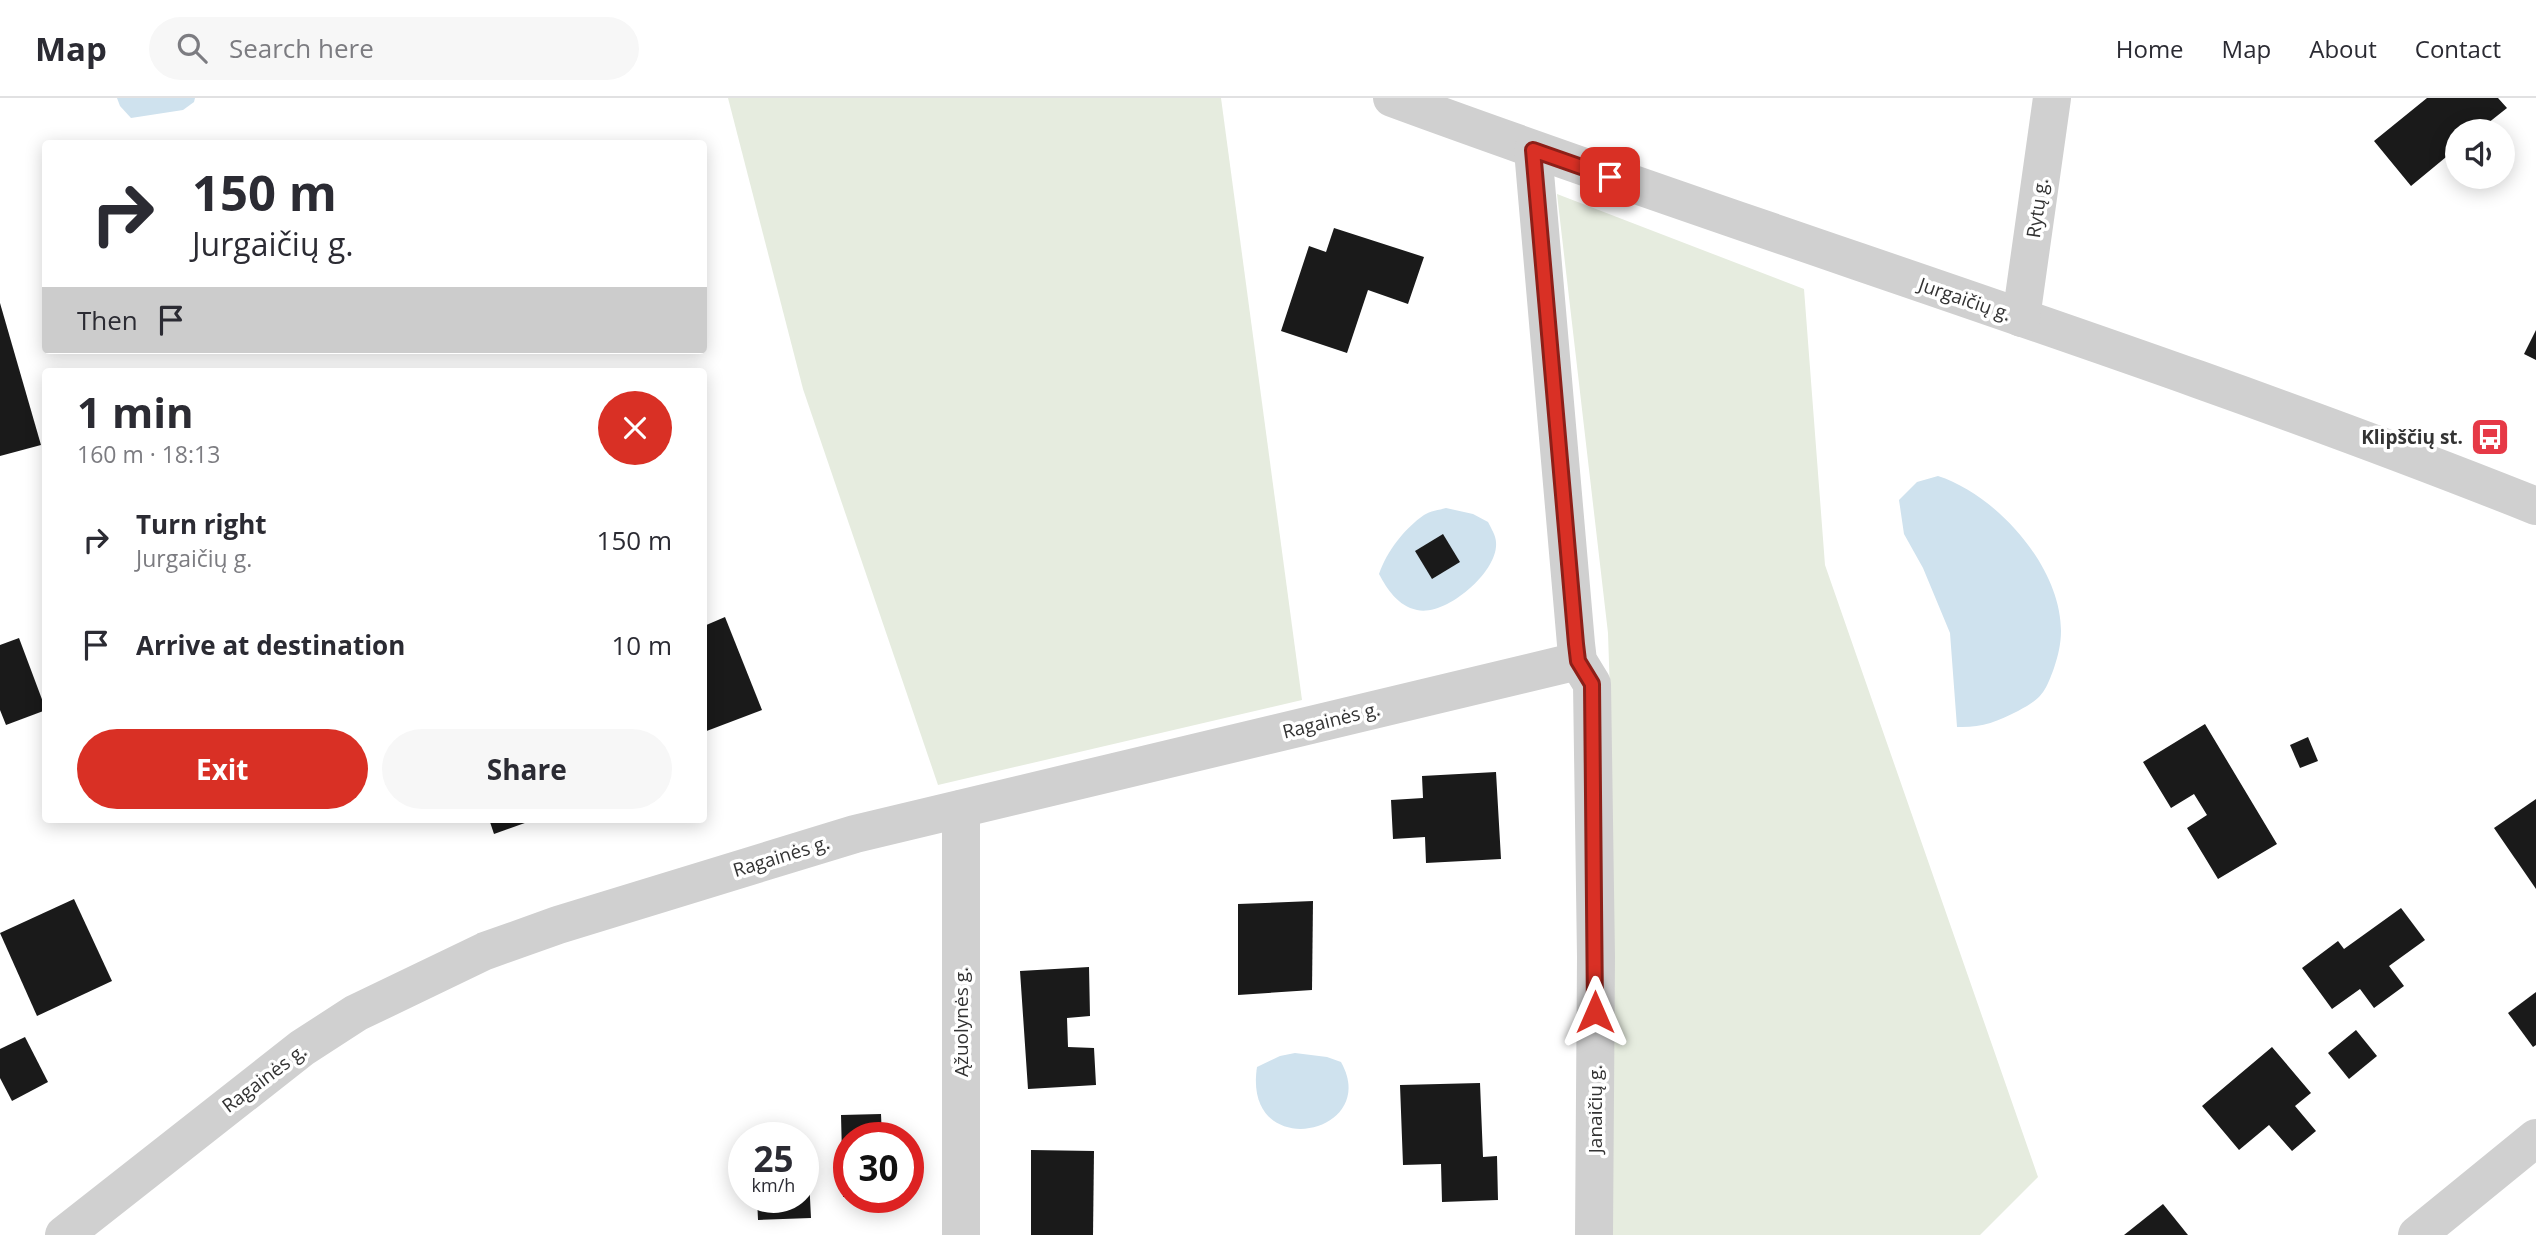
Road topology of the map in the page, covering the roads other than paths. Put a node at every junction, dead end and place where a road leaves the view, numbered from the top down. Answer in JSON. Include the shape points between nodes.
{"nodes":[{"id":1,"x":1392,"y":98,"type":"edge"},
{"id":2,"x":2052,"y":98,"type":"edge"},
{"id":3,"x":1533,"y":150,"type":"junction"},
{"id":4,"x":2021,"y":318,"type":"junction"},
{"id":5,"x":2536,"y":506,"type":"edge"},
{"id":6,"x":1578,"y":661,"type":"junction"},
{"id":7,"x":961,"y":809,"type":"junction"},
{"id":8,"x":2536,"y":1139,"type":"edge"},
{"id":9,"x":64,"y":1235,"type":"edge"},
{"id":10,"x":961,"y":1235,"type":"edge"},
{"id":11,"x":1594,"y":1235,"type":"edge"},
{"id":12,"x":2417,"y":1235,"type":"edge"}],
"edges":[{"from":1,"to":3,"type":"street","name":"Jurgaičių g."},
{"from":2,"to":4,"type":"street","name":"Rytų g."},
{"from":3,"to":4,"type":"street","name":"Jurgaičių g."},
{"from":3,"to":6,"type":"street","name":"Janaičių g."},
{"from":4,"to":5,"type":"street","name":"Jurgaičių g."},
{"from":6,"to":7,"type":"street","name":"Ragainės g."},
{"from":6,"to":11,"type":"street","name":"Janaičių g.","via":[[1592,684],[1594,730]]},
{"from":7,"to":9,"type":"street","name":"Ragainės g.","via":[[855,834],[485,951],[356,1013],[302,1048]]},
{"from":7,"to":10,"type":"street","name":"Ąžuolynės g."},
{"from":8,"to":12,"type":"street"}]}
